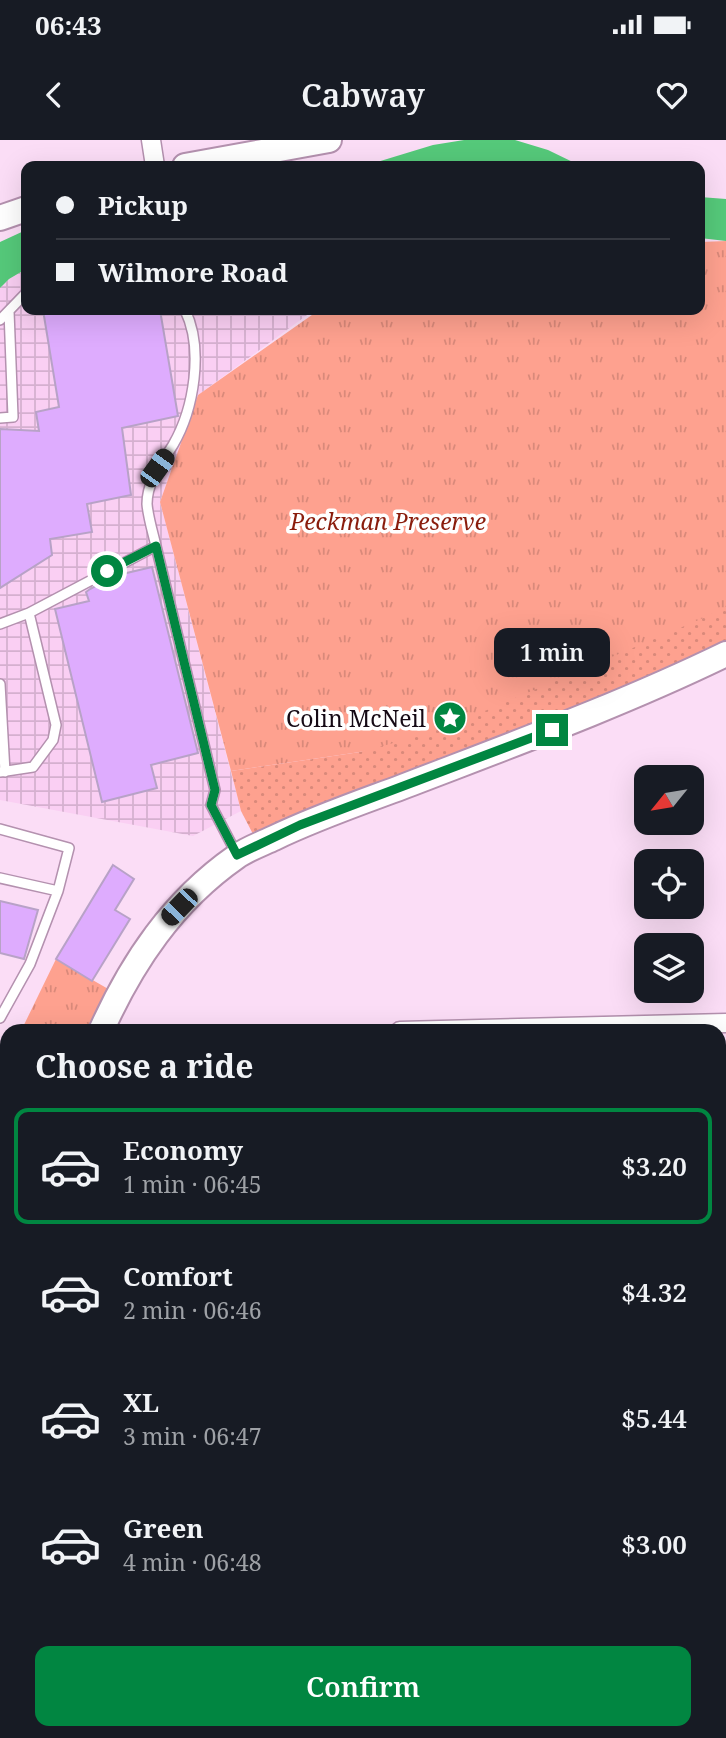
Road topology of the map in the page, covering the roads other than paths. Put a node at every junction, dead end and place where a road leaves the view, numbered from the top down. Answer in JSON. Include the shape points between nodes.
{"nodes":[{"id":1,"x":151,"y":140,"type":"edge"},
{"id":2,"x":329,"y":140,"type":"edge"},
{"id":3,"x":154,"y":161,"type":"edge"},
{"id":4,"x":213,"y":161,"type":"edge"},
{"id":5,"x":21,"y":211,"type":"edge"},
{"id":6,"x":0,"y":218,"type":"edge"},
{"id":7,"x":21,"y":298,"type":"edge"},
{"id":8,"x":9,"y":311,"type":"junction"},
{"id":9,"x":188,"y":315,"type":"edge"},
{"id":10,"x":0,"y":320,"type":"edge"},
{"id":11,"x":0,"y":418,"type":"edge"},
{"id":12,"x":156,"y":546,"type":"junction"},
{"id":13,"x":29,"y":613,"type":"junction"},
{"id":14,"x":0,"y":624,"type":"edge"},
{"id":15,"x":726,"y":654,"type":"edge"},
{"id":16,"x":0,"y":684,"type":"edge"},
{"id":17,"x":3,"y":772,"type":"edge"},
{"id":18,"x":0,"y":829,"type":"edge"},
{"id":19,"x":237,"y":855,"type":"junction"},
{"id":20,"x":0,"y":877,"type":"edge"},
{"id":21,"x":58,"y":891,"type":"junction"},
{"id":22,"x":0,"y":1018,"type":"edge"},
{"id":23,"x":726,"y":1023,"type":"edge"},
{"id":24,"x":104,"y":1024,"type":"edge"},
{"id":25,"x":685,"y":1024,"type":"edge"}],
"edges":[{"from":1,"to":3,"type":"street"},
{"from":2,"to":4,"type":"street"},
{"from":5,"to":6,"type":"street"},
{"from":7,"to":8,"type":"lane"},
{"from":8,"to":10,"type":"lane"},
{"from":8,"to":11,"type":"lane","via":[[13,417]]},
{"from":9,"to":12,"type":"lane","via":[[196,365],[183,425],[157,468],[147,502]]},
{"from":12,"to":13,"type":"lane"},
{"from":12,"to":19,"type":"lane","via":[[213,778],[211,805]]},
{"from":13,"to":14,"type":"lane"},
{"from":13,"to":17,"type":"lane","via":[[56,725],[53,740],[33,767]]},
{"from":15,"to":19,"type":"street","via":[[660,686],[300,825]]},
{"from":16,"to":17,"type":"lane"},
{"from":18,"to":21,"type":"lane","via":[[69,848]]},
{"from":19,"to":24,"type":"street","via":[[161,926],[125,980]]},
{"from":20,"to":21,"type":"lane"},
{"from":21,"to":22,"type":"lane","via":[[30,964]]},
{"from":23,"to":25,"type":"street"}]}
